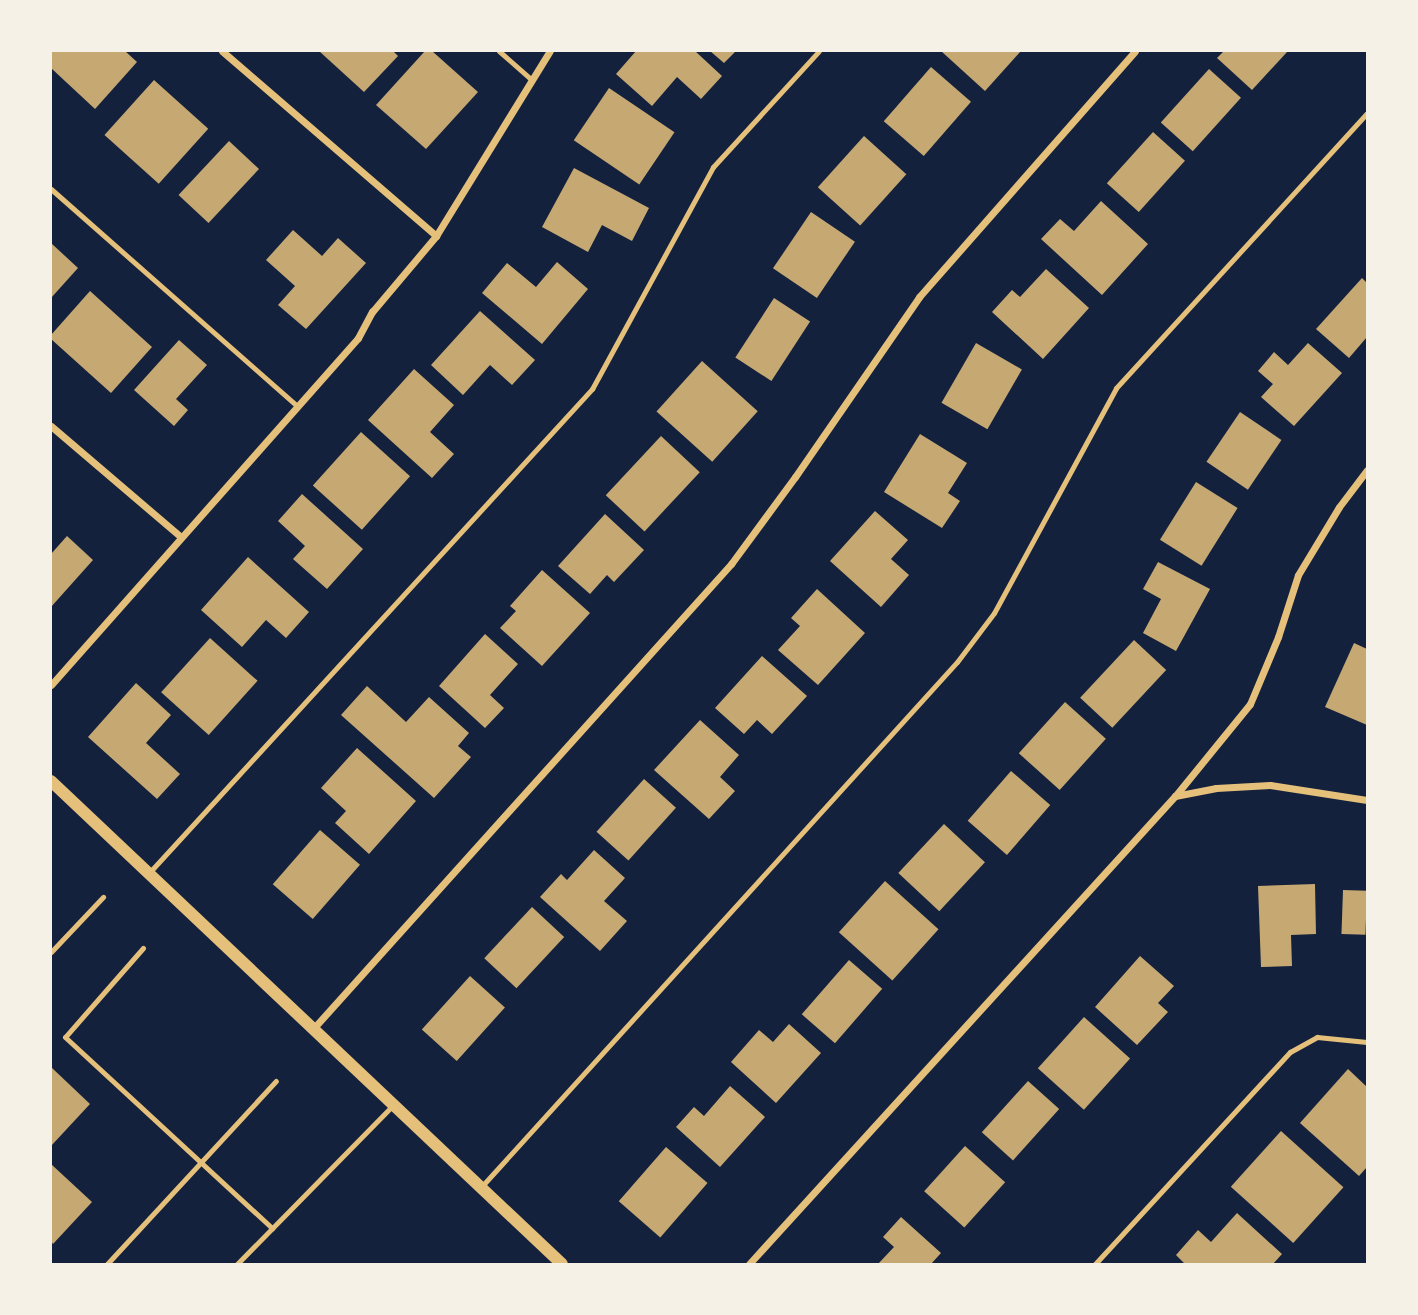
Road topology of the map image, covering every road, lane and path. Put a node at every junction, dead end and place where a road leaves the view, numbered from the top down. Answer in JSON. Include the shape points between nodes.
{"nodes":[{"id":1,"x":222,"y":51,"type":"edge"},
{"id":2,"x":499,"y":51,"type":"edge"},
{"id":3,"x":550,"y":51,"type":"edge"},
{"id":4,"x":819,"y":51,"type":"edge"},
{"id":5,"x":1135,"y":51,"type":"edge"},
{"id":6,"x":532,"y":80,"type":"junction"},
{"id":7,"x":1367,"y":113,"type":"edge"},
{"id":8,"x":51,"y":189,"type":"edge"},
{"id":9,"x":436,"y":236,"type":"junction"},
{"id":10,"x":297,"y":406,"type":"junction"},
{"id":11,"x":51,"y":426,"type":"edge"},
{"id":12,"x":1367,"y":470,"type":"edge"},
{"id":13,"x":180,"y":536,"type":"junction"},
{"id":14,"x":51,"y":685,"type":"edge"},
{"id":15,"x":51,"y":781,"type":"edge"},
{"id":16,"x":1175,"y":796,"type":"junction"},
{"id":17,"x":1367,"y":800,"type":"edge"},
{"id":18,"x":148,"y":874,"type":"junction"},
{"id":19,"x":103,"y":897,"type":"dead end"},
{"id":20,"x":143,"y":948,"type":"dead end"},
{"id":21,"x":51,"y":951,"type":"edge"},
{"id":22,"x":311,"y":1030,"type":"junction"},
{"id":23,"x":1367,"y":1042,"type":"edge"},
{"id":24,"x":276,"y":1081,"type":"dead end"},
{"id":25,"x":392,"y":1106,"type":"junction"},
{"id":26,"x":202,"y":1162,"type":"junction"},
{"id":27,"x":480,"y":1188,"type":"junction"},
{"id":28,"x":272,"y":1228,"type":"junction"},
{"id":29,"x":107,"y":1264,"type":"edge"},
{"id":30,"x":237,"y":1264,"type":"edge"},
{"id":31,"x":562,"y":1264,"type":"edge"},
{"id":32,"x":749,"y":1264,"type":"edge"},
{"id":33,"x":1095,"y":1264,"type":"edge"}],
"edges":[{"from":1,"to":9,"type":"street"},
{"from":2,"to":6,"type":"lane"},
{"from":3,"to":6,"type":"street"},
{"from":4,"to":18,"type":"lane","via":[[713,167],[592,389]]},
{"from":5,"to":22,"type":"street","via":[[919,297],[731,564]]},
{"from":6,"to":9,"type":"street"},
{"from":7,"to":27,"type":"lane","via":[[1116,388],[994,613],[957,663]]},
{"from":8,"to":10,"type":"lane"},
{"from":9,"to":10,"type":"street","via":[[372,312],[358,338]]},
{"from":10,"to":13,"type":"street"},
{"from":11,"to":13,"type":"street"},
{"from":12,"to":16,"type":"street","via":[[1298,575],[1250,704]]},
{"from":13,"to":14,"type":"street"},
{"from":15,"to":18,"type":"street"},
{"from":16,"to":17,"type":"street","via":[[1270,785]]},
{"from":16,"to":32,"type":"street"},
{"from":18,"to":22,"type":"street"},
{"from":19,"to":21,"type":"lane"},
{"from":20,"to":26,"type":"lane","via":[[65,1037]]},
{"from":22,"to":25,"type":"street"},
{"from":23,"to":33,"type":"lane","via":[[1317,1037],[1290,1052]]},
{"from":24,"to":26,"type":"lane"},
{"from":25,"to":27,"type":"street"},
{"from":25,"to":28,"type":"lane"},
{"from":26,"to":28,"type":"lane"},
{"from":26,"to":29,"type":"lane"},
{"from":27,"to":31,"type":"street"},
{"from":28,"to":30,"type":"lane"}]}
